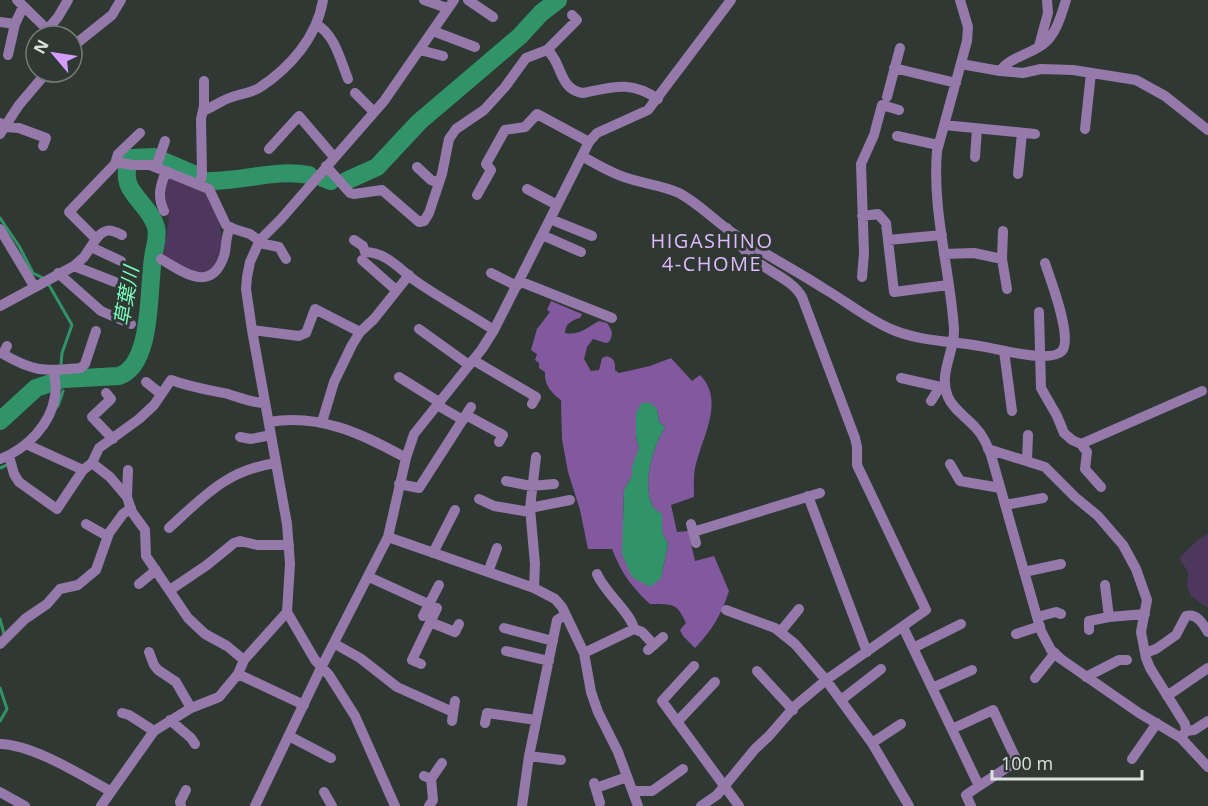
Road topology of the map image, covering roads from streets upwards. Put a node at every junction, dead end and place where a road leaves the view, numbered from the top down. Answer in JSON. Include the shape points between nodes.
{"nodes":[{"id":1,"x":68,"y":0,"type":"edge"},
{"id":2,"x":121,"y":0,"type":"edge"},
{"id":3,"x":322,"y":0,"type":"edge"},
{"id":4,"x":424,"y":0,"type":"edge"},
{"id":5,"x":468,"y":0,"type":"edge"},
{"id":6,"x":731,"y":0,"type":"edge"},
{"id":7,"x":960,"y":0,"type":"edge"},
{"id":8,"x":1047,"y":0,"type":"edge"},
{"id":9,"x":1066,"y":0,"type":"edge"},
{"id":10,"x":20,"y":3,"type":"edge"},
{"id":11,"x":451,"y":4,"type":"edge"},
{"id":12,"x":572,"y":15,"type":"dead end"},
{"id":13,"x":493,"y":17,"type":"dead end"},
{"id":14,"x":0,"y":21,"type":"edge"},
{"id":15,"x":15,"y":24,"type":"junction"},
{"id":16,"x":41,"y":24,"type":"edge"},
{"id":17,"x":54,"y":24,"type":"edge"},
{"id":18,"x":316,"y":24,"type":"junction"},
{"id":19,"x":1032,"y":27,"type":"dead end"},
{"id":20,"x":433,"y":31,"type":"junction"},
{"id":21,"x":1043,"y":35,"type":"junction"},
{"id":22,"x":84,"y":37,"type":"edge"},
{"id":23,"x":1039,"y":46,"type":"junction"},
{"id":24,"x":476,"y":47,"type":"dead end"},
{"id":25,"x":900,"y":48,"type":"dead end"},
{"id":26,"x":420,"y":50,"type":"junction"},
{"id":27,"x":547,"y":50,"type":"junction"},
{"id":28,"x":8,"y":55,"type":"dead end"},
{"id":29,"x":443,"y":56,"type":"dead end"},
{"id":30,"x":961,"y":64,"type":"junction"},
{"id":31,"x":894,"y":68,"type":"junction"},
{"id":32,"x":1000,"y":72,"type":"junction"},
{"id":33,"x":1091,"y":73,"type":"junction"},
{"id":34,"x":348,"y":79,"type":"dead end"},
{"id":35,"x":204,"y":81,"type":"dead end"},
{"id":36,"x":956,"y":83,"type":"junction"},
{"id":37,"x":37,"y":84,"type":"edge"},
{"id":38,"x":355,"y":93,"type":"dead end"},
{"id":39,"x":887,"y":97,"type":"dead end"},
{"id":40,"x":658,"y":99,"type":"junction"},
{"id":41,"x":899,"y":110,"type":"dead end"},
{"id":42,"x":203,"y":111,"type":"junction"},
{"id":43,"x":374,"y":112,"type":"junction"},
{"id":44,"x":944,"y":125,"type":"junction"},
{"id":45,"x":2,"y":128,"type":"edge"},
{"id":46,"x":977,"y":129,"type":"junction"},
{"id":47,"x":1085,"y":129,"type":"dead end"},
{"id":48,"x":1208,"y":130,"type":"edge"},
{"id":49,"x":140,"y":133,"type":"dead end"},
{"id":50,"x":1022,"y":133,"type":"junction"},
{"id":51,"x":1035,"y":135,"type":"dead end"},
{"id":52,"x":897,"y":136,"type":"dead end"},
{"id":53,"x":165,"y":141,"type":"dead end"},
{"id":54,"x":589,"y":142,"type":"junction"},
{"id":55,"x":43,"y":146,"type":"dead end"},
{"id":56,"x":939,"y":146,"type":"junction"},
{"id":57,"x":269,"y":149,"type":"dead end"},
{"id":58,"x":582,"y":156,"type":"junction"},
{"id":59,"x":334,"y":157,"type":"junction"},
{"id":60,"x":975,"y":157,"type":"dead end"},
{"id":61,"x":123,"y":164,"type":"junction"},
{"id":62,"x":160,"y":164,"type":"junction"},
{"id":63,"x":326,"y":166,"type":"junction"},
{"id":64,"x":417,"y":167,"type":"dead end"},
{"id":65,"x":1018,"y":174,"type":"dead end"},
{"id":66,"x":439,"y":183,"type":"junction"},
{"id":67,"x":200,"y":185,"type":"junction"},
{"id":68,"x":527,"y":189,"type":"dead end"},
{"id":69,"x":477,"y":195,"type":"dead end"},
{"id":70,"x":557,"y":205,"type":"junction"},
{"id":71,"x":164,"y":211,"type":"dead end"},
{"id":72,"x":862,"y":216,"type":"junction"},
{"id":73,"x":550,"y":219,"type":"junction"},
{"id":74,"x":230,"y":228,"type":"junction"},
{"id":75,"x":727,"y":228,"type":"junction"},
{"id":76,"x":0,"y":229,"type":"edge"},
{"id":77,"x":1003,"y":231,"type":"dead end"},
{"id":78,"x":122,"y":235,"type":"dead end"},
{"id":79,"x":542,"y":235,"type":"junction"},
{"id":80,"x":942,"y":235,"type":"junction"},
{"id":81,"x":592,"y":236,"type":"dead end"},
{"id":82,"x":260,"y":240,"type":"junction"},
{"id":83,"x":354,"y":240,"type":"dead end"},
{"id":84,"x":888,"y":240,"type":"junction"},
{"id":85,"x":94,"y":243,"type":"junction"},
{"id":86,"x":581,"y":252,"type":"dead end"},
{"id":87,"x":944,"y":254,"type":"junction"},
{"id":88,"x":161,"y":259,"type":"dead end"},
{"id":89,"x":1002,"y":259,"type":"junction"},
{"id":90,"x":286,"y":260,"type":"dead end"},
{"id":91,"x":362,"y":260,"type":"dead end"},
{"id":92,"x":121,"y":261,"type":"dead end"},
{"id":93,"x":1044,"y":263,"type":"dead end"},
{"id":94,"x":74,"y":266,"type":"junction"},
{"id":95,"x":859,"y":271,"type":"dead end"},
{"id":96,"x":58,"y":273,"type":"junction"},
{"id":97,"x":491,"y":273,"type":"dead end"},
{"id":98,"x":409,"y":275,"type":"junction"},
{"id":99,"x":115,"y":282,"type":"dead end"},
{"id":100,"x":518,"y":284,"type":"junction"},
{"id":101,"x":948,"y":285,"type":"junction"},
{"id":102,"x":34,"y":286,"type":"junction"},
{"id":103,"x":1007,"y":289,"type":"dead end"},
{"id":104,"x":396,"y":290,"type":"junction"},
{"id":105,"x":0,"y":306,"type":"edge"},
{"id":106,"x":1039,"y":312,"type":"dead end"},
{"id":107,"x":612,"y":318,"type":"dead end"},
{"id":108,"x":126,"y":325,"type":"dead end"},
{"id":109,"x":419,"y":329,"type":"dead end"},
{"id":110,"x":252,"y":330,"type":"junction"},
{"id":111,"x":495,"y":330,"type":"junction"},
{"id":112,"x":96,"y":331,"type":"dead end"},
{"id":113,"x":360,"y":332,"type":"junction"},
{"id":114,"x":953,"y":343,"type":"junction"},
{"id":115,"x":7,"y":346,"type":"dead end"},
{"id":116,"x":1004,"y":351,"type":"junction"},
{"id":117,"x":1041,"y":356,"type":"junction"},
{"id":118,"x":471,"y":362,"type":"junction"},
{"id":119,"x":399,"y":377,"type":"dead end"},
{"id":120,"x":55,"y":378,"type":"junction"},
{"id":121,"x":901,"y":378,"type":"dead end"},
{"id":122,"x":146,"y":382,"type":"dead end"},
{"id":123,"x":942,"y":387,"type":"junction"},
{"id":124,"x":1202,"y":391,"type":"dead end"},
{"id":125,"x":106,"y":393,"type":"dead end"},
{"id":126,"x":161,"y":394,"type":"junction"},
{"id":127,"x":931,"y":401,"type":"dead end"},
{"id":128,"x":266,"y":403,"type":"junction"},
{"id":129,"x":438,"y":404,"type":"junction"},
{"id":130,"x":532,"y":405,"type":"dead end"},
{"id":131,"x":1012,"y":411,"type":"dead end"},
{"id":132,"x":467,"y":414,"type":"junction"},
{"id":133,"x":269,"y":422,"type":"junction"},
{"id":134,"x":322,"y":422,"type":"junction"},
{"id":135,"x":271,"y":435,"type":"junction"},
{"id":136,"x":1028,"y":435,"type":"dead end"},
{"id":137,"x":240,"y":437,"type":"dead end"},
{"id":138,"x":113,"y":439,"type":"junction"},
{"id":139,"x":499,"y":442,"type":"dead end"},
{"id":140,"x":26,"y":444,"type":"junction"},
{"id":141,"x":1081,"y":444,"type":"junction"},
{"id":142,"x":988,"y":449,"type":"junction"},
{"id":143,"x":4,"y":457,"type":"edge"},
{"id":144,"x":536,"y":457,"type":"dead end"},
{"id":145,"x":406,"y":458,"type":"junction"},
{"id":146,"x":1027,"y":460,"type":"junction"},
{"id":147,"x":276,"y":463,"type":"junction"},
{"id":148,"x":950,"y":464,"type":"dead end"},
{"id":149,"x":88,"y":466,"type":"junction"},
{"id":150,"x":128,"y":471,"type":"dead end"},
{"id":151,"x":506,"y":481,"type":"dead end"},
{"id":152,"x":399,"y":484,"type":"junction"},
{"id":153,"x":554,"y":484,"type":"dead end"},
{"id":154,"x":531,"y":486,"type":"junction"},
{"id":155,"x":1101,"y":487,"type":"dead end"},
{"id":156,"x":1000,"y":488,"type":"junction"},
{"id":157,"x":820,"y":493,"type":"dead end"},
{"id":158,"x":808,"y":496,"type":"junction"},
{"id":159,"x":1043,"y":498,"type":"dead end"},
{"id":160,"x":480,"y":499,"type":"dead end"},
{"id":161,"x":570,"y":500,"type":"dead end"},
{"id":162,"x":129,"y":502,"type":"junction"},
{"id":163,"x":1005,"y":506,"type":"junction"},
{"id":164,"x":455,"y":510,"type":"dead end"},
{"id":165,"x":530,"y":510,"type":"junction"},
{"id":166,"x":86,"y":524,"type":"dead end"},
{"id":167,"x":169,"y":528,"type":"dead end"},
{"id":168,"x":694,"y":533,"type":"dead end"},
{"id":169,"x":107,"y":536,"type":"junction"},
{"id":170,"x":388,"y":537,"type":"junction"},
{"id":171,"x":289,"y":545,"type":"junction"},
{"id":172,"x":497,"y":548,"type":"dead end"},
{"id":173,"x":433,"y":553,"type":"junction"},
{"id":174,"x":1061,"y":564,"type":"dead end"},
{"id":175,"x":156,"y":570,"type":"junction"},
{"id":176,"x":488,"y":572,"type":"junction"},
{"id":177,"x":1024,"y":572,"type":"junction"},
{"id":178,"x":597,"y":574,"type":"dead end"},
{"id":179,"x":369,"y":577,"type":"junction"},
{"id":180,"x":139,"y":584,"type":"dead end"},
{"id":181,"x":439,"y":585,"type":"dead end"},
{"id":182,"x":1105,"y":585,"type":"dead end"},
{"id":183,"x":534,"y":588,"type":"junction"},
{"id":184,"x":170,"y":590,"type":"junction"},
{"id":185,"x":429,"y":603,"type":"junction"},
{"id":186,"x":799,"y":609,"type":"dead end"},
{"id":187,"x":726,"y":610,"type":"dead end"},
{"id":188,"x":287,"y":612,"type":"junction"},
{"id":189,"x":1061,"y":614,"type":"dead end"},
{"id":190,"x":1145,"y":614,"type":"junction"},
{"id":191,"x":564,"y":615,"type":"junction"},
{"id":192,"x":1109,"y":617,"type":"junction"},
{"id":193,"x":427,"y":619,"type":"junction"},
{"id":194,"x":1039,"y":622,"type":"junction"},
{"id":195,"x":459,"y":624,"type":"dead end"},
{"id":196,"x":961,"y":624,"type":"dead end"},
{"id":197,"x":903,"y":627,"type":"junction"},
{"id":198,"x":504,"y":628,"type":"dead end"},
{"id":199,"x":634,"y":629,"type":"junction"},
{"id":200,"x":1089,"y":630,"type":"dead end"},
{"id":201,"x":781,"y":631,"type":"junction"},
{"id":202,"x":1208,"y":632,"type":"edge"},
{"id":203,"x":1016,"y":634,"type":"dead end"},
{"id":204,"x":553,"y":641,"type":"junction"},
{"id":205,"x":0,"y":644,"type":"edge"},
{"id":206,"x":335,"y":644,"type":"junction"},
{"id":207,"x":655,"y":644,"type":"dead end"},
{"id":208,"x":913,"y":648,"type":"junction"},
{"id":209,"x":506,"y":651,"type":"dead end"},
{"id":210,"x":149,"y":652,"type":"dead end"},
{"id":211,"x":867,"y":652,"type":"junction"},
{"id":212,"x":584,"y":653,"type":"junction"},
{"id":213,"x":1054,"y":653,"type":"junction"},
{"id":214,"x":1145,"y":653,"type":"junction"},
{"id":215,"x":244,"y":660,"type":"junction"},
{"id":216,"x":1127,"y":660,"type":"dead end"},
{"id":217,"x":549,"y":661,"type":"junction"},
{"id":218,"x":169,"y":663,"type":"dead end"},
{"id":219,"x":421,"y":664,"type":"dead end"},
{"id":220,"x":694,"y":666,"type":"dead end"},
{"id":221,"x":321,"y":668,"type":"junction"},
{"id":222,"x":1208,"y":668,"type":"edge"},
{"id":223,"x":881,"y":669,"type":"dead end"},
{"id":224,"x":972,"y":670,"type":"dead end"},
{"id":225,"x":757,"y":671,"type":"dead end"},
{"id":226,"x":163,"y":674,"type":"junction"},
{"id":227,"x":238,"y":674,"type":"junction"},
{"id":228,"x":1086,"y":676,"type":"junction"},
{"id":229,"x":1035,"y":678,"type":"dead end"},
{"id":230,"x":826,"y":680,"type":"junction"},
{"id":231,"x":715,"y":682,"type":"dead end"},
{"id":232,"x":932,"y":688,"type":"junction"},
{"id":233,"x":1167,"y":696,"type":"junction"},
{"id":234,"x":841,"y":700,"type":"junction"},
{"id":235,"x":304,"y":705,"type":"junction"},
{"id":236,"x":191,"y":708,"type":"junction"},
{"id":237,"x":793,"y":710,"type":"junction"},
{"id":238,"x":454,"y":711,"type":"dead end"},
{"id":239,"x":122,"y":713,"type":"dead end"},
{"id":240,"x":170,"y":720,"type":"junction"},
{"id":241,"x":536,"y":720,"type":"junction"},
{"id":242,"x":1208,"y":721,"type":"edge"},
{"id":243,"x":677,"y":722,"type":"junction"},
{"id":244,"x":485,"y":723,"type":"dead end"},
{"id":245,"x":1157,"y":723,"type":"junction"},
{"id":246,"x":901,"y":724,"type":"dead end"},
{"id":247,"x":952,"y":729,"type":"junction"},
{"id":248,"x":154,"y":731,"type":"junction"},
{"id":249,"x":1184,"y":734,"type":"junction"},
{"id":250,"x":289,"y":736,"type":"junction"},
{"id":251,"x":872,"y":743,"type":"junction"},
{"id":252,"x":0,"y":744,"type":"edge"},
{"id":253,"x":195,"y":744,"type":"dead end"},
{"id":254,"x":529,"y":756,"type":"junction"},
{"id":255,"x":332,"y":758,"type":"dead end"},
{"id":256,"x":1132,"y":759,"type":"dead end"},
{"id":257,"x":561,"y":760,"type":"dead end"},
{"id":258,"x":441,"y":763,"type":"dead end"},
{"id":259,"x":1208,"y":767,"type":"edge"},
{"id":260,"x":683,"y":768,"type":"dead end"},
{"id":261,"x":627,"y":777,"type":"junction"},
{"id":262,"x":979,"y":786,"type":"junction"},
{"id":263,"x":724,"y":787,"type":"junction"},
{"id":264,"x":186,"y":790,"type":"dead end"},
{"id":265,"x":110,"y":791,"type":"junction"},
{"id":266,"x":633,"y":791,"type":"junction"},
{"id":267,"x":0,"y":792,"type":"edge"},
{"id":268,"x":324,"y":792,"type":"dead end"},
{"id":269,"x":600,"y":803,"type":"dead end"},
{"id":270,"x":390,"y":804,"type":"edge"},
{"id":271,"x":435,"y":804,"type":"edge"},
{"id":272,"x":26,"y":806,"type":"edge"},
{"id":273,"x":101,"y":806,"type":"edge"},
{"id":274,"x":181,"y":806,"type":"edge"},
{"id":275,"x":255,"y":806,"type":"edge"},
{"id":276,"x":332,"y":806,"type":"edge"},
{"id":277,"x":522,"y":806,"type":"edge"},
{"id":278,"x":638,"y":806,"type":"edge"},
{"id":279,"x":701,"y":806,"type":"edge"},
{"id":280,"x":739,"y":806,"type":"edge"},
{"id":281,"x":909,"y":806,"type":"edge"},
{"id":282,"x":971,"y":806,"type":"edge"}],
"edges":[{"from":1,"to":17,"type":"street"},
{"from":2,"to":22,"type":"street","via":[[112,15]]},
{"from":3,"to":18,"type":"street"},
{"from":4,"to":11,"type":"street"},
{"from":5,"to":13,"type":"street"},
{"from":6,"to":40,"type":"street"},
{"from":7,"to":30,"type":"street","via":[[968,27]]},
{"from":8,"to":21,"type":"street"},
{"from":9,"to":23,"type":"street","via":[[1051,37]]},
{"from":10,"to":15,"type":"street"},
{"from":10,"to":16,"type":"street"},
{"from":11,"to":20,"type":"street"},
{"from":12,"to":27,"type":"street","via":[[577,20]]},
{"from":14,"to":15,"type":"street"},
{"from":15,"to":28,"type":"street"},
{"from":18,"to":34,"type":"street","via":[[331,38]]},
{"from":18,"to":42,"type":"street","via":[[304,47],[274,76],[258,88]]},
{"from":19,"to":21,"type":"street"},
{"from":20,"to":24,"type":"street"},
{"from":20,"to":26,"type":"street"},
{"from":21,"to":23,"type":"street"},
{"from":23,"to":32,"type":"street","via":[[1005,64]]},
{"from":25,"to":31,"type":"street"},
{"from":26,"to":29,"type":"street"},
{"from":26,"to":43,"type":"street"},
{"from":27,"to":40,"type":"street","via":[[561,78],[578,92],[621,85]]},
{"from":27,"to":66,"type":"street","via":[[526,58],[484,110],[456,129],[449,139]]},
{"from":30,"to":32,"type":"street"},
{"from":30,"to":36,"type":"street"},
{"from":31,"to":36,"type":"street"},
{"from":31,"to":39,"type":"street"},
{"from":32,"to":33,"type":"street","via":[[1041,69]]},
{"from":33,"to":47,"type":"street"},
{"from":33,"to":48,"type":"street","via":[[1136,80],[1165,96]]},
{"from":35,"to":42,"type":"street"},
{"from":36,"to":44,"type":"street"},
{"from":37,"to":45,"type":"street"},
{"from":38,"to":43,"type":"street"},
{"from":40,"to":54,"type":"street","via":[[648,110],[597,134]]},
{"from":41,"to":72,"type":"street","via":[[882,105],[861,164],[856,188]]},
{"from":42,"to":67,"type":"street"},
{"from":43,"to":59,"type":"street"},
{"from":44,"to":46,"type":"street"},
{"from":44,"to":56,"type":"street"},
{"from":45,"to":55,"type":"street","via":[[46,138]]},
{"from":46,"to":50,"type":"street"},
{"from":46,"to":60,"type":"street"},
{"from":49,"to":61,"type":"street","via":[[118,154]]},
{"from":50,"to":51,"type":"street"},
{"from":50,"to":65,"type":"street"},
{"from":52,"to":56,"type":"street"},
{"from":53,"to":62,"type":"street"},
{"from":54,"to":58,"type":"street"},
{"from":54,"to":69,"type":"street","via":[[537,114],[525,127],[505,130],[486,164],[491,170]]},
{"from":56,"to":80,"type":"street","via":[[936,182]]},
{"from":57,"to":59,"type":"street","via":[[299,116]]},
{"from":58,"to":70,"type":"street"},
{"from":58,"to":75,"type":"street","via":[[628,178],[676,192]]},
{"from":59,"to":63,"type":"street"},
{"from":61,"to":62,"type":"street"},
{"from":61,"to":85,"type":"street","via":[[69,212]]},
{"from":62,"to":67,"type":"street"},
{"from":62,"to":71,"type":"street","via":[[159,198]]},
{"from":63,"to":66,"type":"street","via":[[350,193],[382,190],[419,222],[429,213]]},
{"from":63,"to":82,"type":"street"},
{"from":64,"to":66,"type":"street"},
{"from":67,"to":74,"type":"street","via":[[209,189]]},
{"from":68,"to":70,"type":"street"},
{"from":70,"to":73,"type":"street"},
{"from":72,"to":84,"type":"street","via":[[878,214],[886,223]]},
{"from":72,"to":95,"type":"street"},
{"from":73,"to":79,"type":"street"},
{"from":73,"to":81,"type":"street"},
{"from":74,"to":82,"type":"street"},
{"from":74,"to":88,"type":"street","via":[[225,255],[209,276],[194,277]]},
{"from":75,"to":114,"type":"street","via":[[883,326]]},
{"from":75,"to":197,"type":"street","via":[[753,258],[802,297],[858,447],[857,465],[926,610]]},
{"from":76,"to":102,"type":"street"},
{"from":77,"to":89,"type":"street"},
{"from":78,"to":85,"type":"street","via":[[103,231]]},
{"from":79,"to":86,"type":"street"},
{"from":79,"to":100,"type":"street"},
{"from":80,"to":84,"type":"street"},
{"from":80,"to":87,"type":"street"},
{"from":82,"to":90,"type":"street","via":[[279,247]]},
{"from":82,"to":110,"type":"street","via":[[247,277]]},
{"from":83,"to":98,"type":"street","via":[[365,252],[379,254]]},
{"from":84,"to":101,"type":"street","via":[[894,292]]},
{"from":85,"to":92,"type":"street"},
{"from":85,"to":94,"type":"street"},
{"from":87,"to":89,"type":"street","via":[[974,253]]},
{"from":87,"to":101,"type":"street"},
{"from":89,"to":103,"type":"street"},
{"from":91,"to":104,"type":"street"},
{"from":93,"to":117,"type":"street","via":[[1061,311],[1064,346],[1056,354]]},
{"from":94,"to":96,"type":"street"},
{"from":94,"to":99,"type":"street"},
{"from":96,"to":102,"type":"street"},
{"from":96,"to":108,"type":"street","via":[[88,308]]},
{"from":97,"to":100,"type":"street"},
{"from":98,"to":104,"type":"street"},
{"from":98,"to":111,"type":"street"},
{"from":100,"to":107,"type":"street"},
{"from":100,"to":111,"type":"street"},
{"from":101,"to":114,"type":"street"},
{"from":102,"to":105,"type":"street"},
{"from":104,"to":113,"type":"street"},
{"from":106,"to":117,"type":"street"},
{"from":109,"to":118,"type":"street"},
{"from":110,"to":113,"type":"street","via":[[299,336],[306,333],[315,309]]},
{"from":110,"to":128,"type":"street"},
{"from":111,"to":118,"type":"street"},
{"from":112,"to":120,"type":"street","via":[[81,368]]},
{"from":113,"to":134,"type":"street","via":[[334,382]]},
{"from":114,"to":116,"type":"street"},
{"from":114,"to":123,"type":"street"},
{"from":115,"to":120,"type":"street","via":[[3,354]]},
{"from":116,"to":117,"type":"street"},
{"from":116,"to":131,"type":"street","via":[[1005,398]]},
{"from":117,"to":141,"type":"street","via":[[1041,388],[1064,433]]},
{"from":118,"to":129,"type":"street"},
{"from":118,"to":130,"type":"street","via":[[512,388],[536,397]]},
{"from":119,"to":129,"type":"street"},
{"from":120,"to":140,"type":"street","via":[[53,406]]},
{"from":121,"to":123,"type":"street"},
{"from":122,"to":126,"type":"street"},
{"from":123,"to":127,"type":"street"},
{"from":123,"to":142,"type":"street"},
{"from":124,"to":141,"type":"street"},
{"from":125,"to":138,"type":"street","via":[[111,399],[92,417]]},
{"from":126,"to":128,"type":"street","via":[[171,380]]},
{"from":126,"to":138,"type":"street","via":[[154,405]]},
{"from":128,"to":133,"type":"street"},
{"from":129,"to":132,"type":"street"},
{"from":129,"to":145,"type":"street","via":[[414,434]]},
{"from":132,"to":139,"type":"street","via":[[503,435]]},
{"from":132,"to":152,"type":"street","via":[[419,488]]},
{"from":133,"to":134,"type":"street"},
{"from":133,"to":135,"type":"street"},
{"from":134,"to":145,"type":"street","via":[[357,432]]},
{"from":135,"to":137,"type":"street"},
{"from":135,"to":147,"type":"street"},
{"from":136,"to":146,"type":"street"},
{"from":138,"to":149,"type":"street","via":[[99,447]]},
{"from":140,"to":143,"type":"street"},
{"from":140,"to":149,"type":"street","via":[[78,469]]},
{"from":141,"to":155,"type":"street","via":[[1087,452],[1085,469]]},
{"from":142,"to":146,"type":"street"},
{"from":142,"to":156,"type":"street"},
{"from":143,"to":149,"type":"street","via":[[19,482],[57,509]]},
{"from":144,"to":154,"type":"street"},
{"from":145,"to":152,"type":"street"},
{"from":146,"to":190,"type":"street","via":[[1045,467],[1123,545],[1143,585]]},
{"from":147,"to":167,"type":"street","via":[[243,470],[210,491]]},
{"from":147,"to":171,"type":"street"},
{"from":148,"to":156,"type":"street","via":[[960,481]]},
{"from":149,"to":162,"type":"street","via":[[110,477]]},
{"from":150,"to":162,"type":"street"},
{"from":151,"to":154,"type":"street"},
{"from":152,"to":170,"type":"street"},
{"from":153,"to":154,"type":"street"},
{"from":154,"to":165,"type":"street"},
{"from":156,"to":163,"type":"street"},
{"from":157,"to":158,"type":"street"},
{"from":158,"to":168,"type":"street"},
{"from":158,"to":211,"type":"street","via":[[843,576]]},
{"from":159,"to":163,"type":"street"},
{"from":160,"to":165,"type":"street","via":[[500,507]]},
{"from":161,"to":165,"type":"street"},
{"from":162,"to":169,"type":"street"},
{"from":162,"to":175,"type":"street","via":[[145,530],[146,556]]},
{"from":163,"to":177,"type":"street"},
{"from":164,"to":173,"type":"street"},
{"from":165,"to":183,"type":"street"},
{"from":166,"to":169,"type":"street"},
{"from":169,"to":205,"type":"street","via":[[96,570],[78,585],[60,589]]},
{"from":170,"to":173,"type":"street"},
{"from":170,"to":179,"type":"street"},
{"from":171,"to":184,"type":"street","via":[[234,543]]},
{"from":171,"to":188,"type":"street"},
{"from":172,"to":176,"type":"street"},
{"from":173,"to":176,"type":"street"},
{"from":174,"to":177,"type":"street"},
{"from":175,"to":180,"type":"street"},
{"from":175,"to":184,"type":"street"},
{"from":176,"to":183,"type":"street"},
{"from":177,"to":194,"type":"street"},
{"from":178,"to":199,"type":"street","via":[[632,619]]},
{"from":179,"to":185,"type":"street"},
{"from":179,"to":206,"type":"street"},
{"from":181,"to":185,"type":"street"},
{"from":182,"to":192,"type":"street"},
{"from":183,"to":191,"type":"street","via":[[555,599]]},
{"from":184,"to":215,"type":"street","via":[[197,628]]},
{"from":185,"to":193,"type":"street","via":[[437,608]]},
{"from":186,"to":201,"type":"street"},
{"from":187,"to":201,"type":"street"},
{"from":188,"to":215,"type":"street"},
{"from":188,"to":221,"type":"street"},
{"from":189,"to":194,"type":"street","via":[[1056,612]]},
{"from":190,"to":192,"type":"street"},
{"from":190,"to":214,"type":"street","via":[[1141,632]]},
{"from":191,"to":204,"type":"street","via":[[557,620]]},
{"from":191,"to":212,"type":"street"},
{"from":192,"to":200,"type":"street","via":[[1089,621]]},
{"from":193,"to":195,"type":"street","via":[[455,632]]},
{"from":193,"to":219,"type":"street","via":[[412,660]]},
{"from":194,"to":203,"type":"street"},
{"from":194,"to":213,"type":"street"},
{"from":196,"to":208,"type":"street"},
{"from":197,"to":208,"type":"street"},
{"from":197,"to":211,"type":"street"},
{"from":198,"to":204,"type":"street"},
{"from":199,"to":207,"type":"street"},
{"from":199,"to":212,"type":"street"},
{"from":201,"to":230,"type":"street"},
{"from":202,"to":214,"type":"street","via":[[1195,616],[1186,616],[1176,635]]},
{"from":204,"to":217,"type":"street"},
{"from":206,"to":221,"type":"street"},
{"from":206,"to":238,"type":"street","via":[[397,687]]},
{"from":208,"to":232,"type":"street"},
{"from":209,"to":217,"type":"street"},
{"from":210,"to":226,"type":"street"},
{"from":211,"to":230,"type":"street"},
{"from":212,"to":261,"type":"street","via":[[591,692]]},
{"from":213,"to":228,"type":"street"},
{"from":213,"to":229,"type":"street"},
{"from":214,"to":233,"type":"street"},
{"from":215,"to":227,"type":"street"},
{"from":216,"to":228,"type":"street"},
{"from":217,"to":241,"type":"street"},
{"from":218,"to":226,"type":"street"},
{"from":220,"to":243,"type":"street","via":[[662,701]]},
{"from":221,"to":235,"type":"street"},
{"from":221,"to":270,"type":"street","via":[[355,716]]},
{"from":222,"to":233,"type":"street"},
{"from":223,"to":234,"type":"street"},
{"from":224,"to":232,"type":"street"},
{"from":225,"to":237,"type":"street"},
{"from":226,"to":236,"type":"street","via":[[176,682]]},
{"from":227,"to":235,"type":"street"},
{"from":227,"to":236,"type":"street","via":[[219,697]]},
{"from":228,"to":245,"type":"street"},
{"from":230,"to":234,"type":"street"},
{"from":230,"to":237,"type":"street"},
{"from":231,"to":243,"type":"street"},
{"from":232,"to":247,"type":"street"},
{"from":233,"to":249,"type":"street","via":[[1185,724]]},
{"from":234,"to":251,"type":"street"},
{"from":235,"to":250,"type":"street"},
{"from":236,"to":240,"type":"street"},
{"from":237,"to":263,"type":"street"},
{"from":239,"to":248,"type":"street"},
{"from":240,"to":248,"type":"street"},
{"from":240,"to":253,"type":"street"},
{"from":241,"to":244,"type":"street","via":[[486,713]]},
{"from":241,"to":254,"type":"street"},
{"from":242,"to":249,"type":"street"},
{"from":243,"to":263,"type":"street"},
{"from":245,"to":249,"type":"street"},
{"from":245,"to":256,"type":"street"},
{"from":246,"to":251,"type":"street"},
{"from":247,"to":262,"type":"street"},
{"from":247,"to":262,"type":"street","via":[[993,710],[1013,751],[1017,761]]},
{"from":248,"to":265,"type":"street"},
{"from":249,"to":259,"type":"street"},
{"from":250,"to":255,"type":"street"},
{"from":250,"to":275,"type":"street"},
{"from":251,"to":281,"type":"street"},
{"from":252,"to":265,"type":"street","via":[[60,763]]},
{"from":254,"to":257,"type":"street"},
{"from":254,"to":277,"type":"street"},
{"from":258,"to":271,"type":"street","via":[[428,778]]},
{"from":260,"to":266,"type":"street","via":[[652,791]]},
{"from":261,"to":266,"type":"street"},
{"from":261,"to":269,"type":"street","via":[[595,786]]},
{"from":262,"to":282,"type":"street","via":[[966,795]]},
{"from":263,"to":279,"type":"street"},
{"from":263,"to":280,"type":"street"},
{"from":264,"to":274,"type":"street"},
{"from":265,"to":273,"type":"street"},
{"from":266,"to":278,"type":"street"},
{"from":267,"to":272,"type":"street"},
{"from":268,"to":276,"type":"street"}]}
